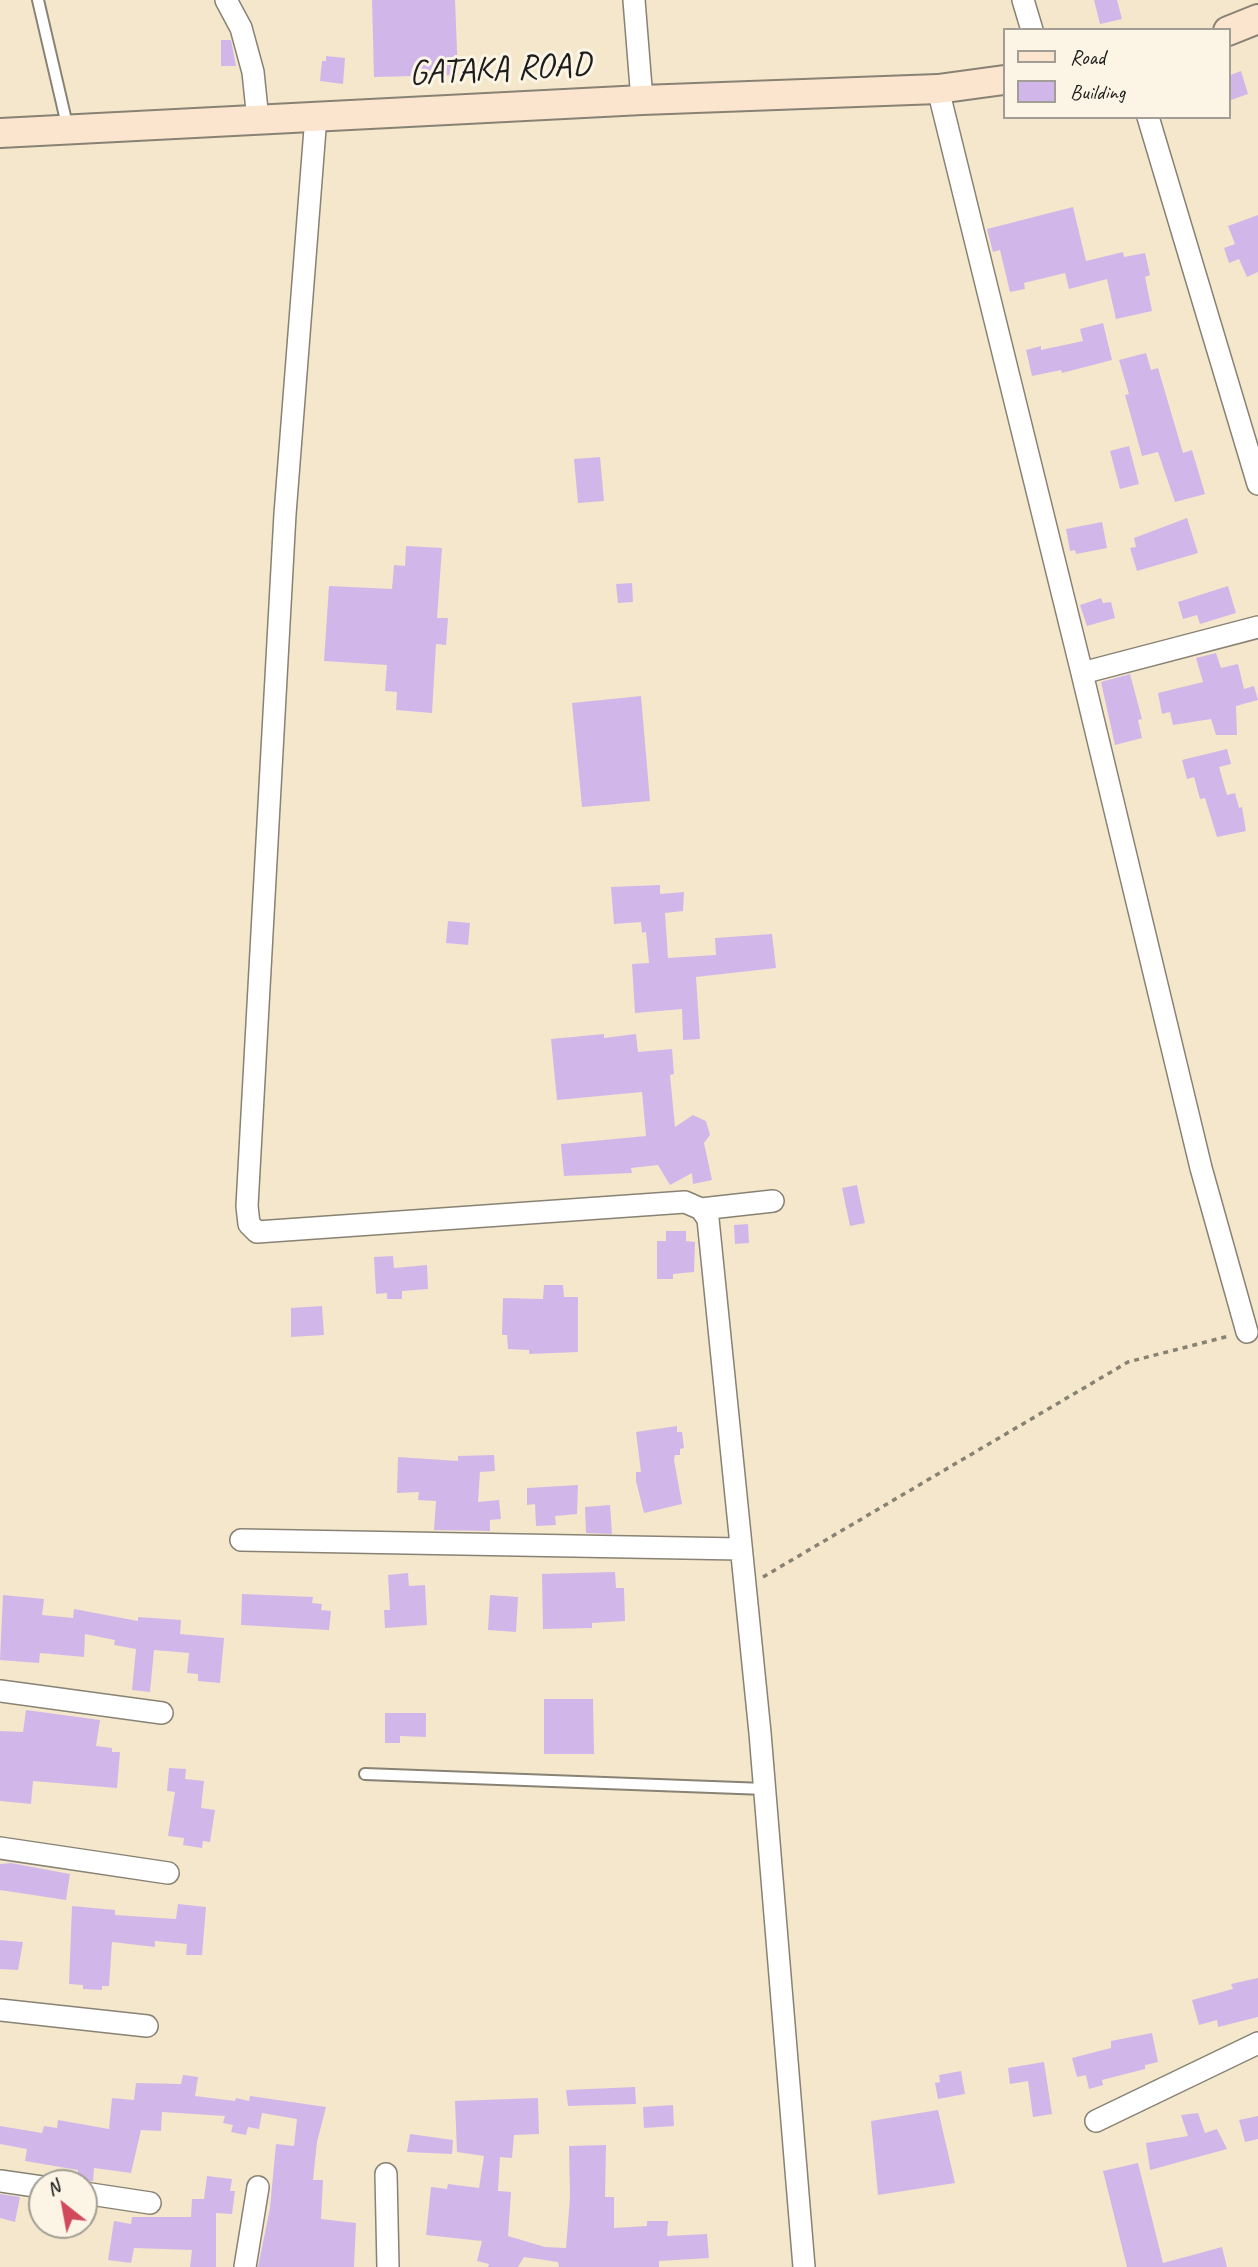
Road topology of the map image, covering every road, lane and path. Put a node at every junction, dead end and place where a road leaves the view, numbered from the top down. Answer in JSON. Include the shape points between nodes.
{"nodes":[{"id":1,"x":38,"y":0,"type":"edge"},
{"id":2,"x":226,"y":0,"type":"edge"},
{"id":3,"x":634,"y":0,"type":"edge"},
{"id":4,"x":1023,"y":0,"type":"edge"},
{"id":5,"x":1258,"y":19,"type":"edge"},
{"id":6,"x":1031,"y":28,"type":"edge"},
{"id":7,"x":1230,"y":30,"type":"edge"},
{"id":8,"x":1002,"y":80,"type":"edge"},
{"id":9,"x":938,"y":89,"type":"junction"},
{"id":10,"x":642,"y":100,"type":"junction"},
{"id":11,"x":316,"y":116,"type":"junction"},
{"id":12,"x":1149,"y":119,"type":"edge"},
{"id":13,"x":258,"y":120,"type":"junction"},
{"id":14,"x":68,"y":129,"type":"junction"},
{"id":15,"x":0,"y":132,"type":"edge"},
{"id":16,"x":1258,"y":484,"type":"edge"},
{"id":17,"x":1258,"y":626,"type":"edge"},
{"id":18,"x":1082,"y":673,"type":"junction"},
{"id":19,"x":773,"y":1201,"type":"dead end"},
{"id":20,"x":701,"y":1209,"type":"junction"},
{"id":21,"x":1247,"y":1332,"type":"joint"},
{"id":22,"x":241,"y":1540,"type":"dead end"},
{"id":23,"x":740,"y":1549,"type":"junction"},
{"id":24,"x":745,"y":1588,"type":"junction"},
{"id":25,"x":0,"y":1691,"type":"edge"},
{"id":26,"x":162,"y":1713,"type":"dead end"},
{"id":27,"x":365,"y":1774,"type":"dead end"},
{"id":28,"x":765,"y":1789,"type":"junction"},
{"id":29,"x":0,"y":1848,"type":"edge"},
{"id":30,"x":168,"y":1873,"type":"dead end"},
{"id":31,"x":0,"y":2010,"type":"edge"},
{"id":32,"x":147,"y":2026,"type":"dead end"},
{"id":33,"x":1258,"y":2043,"type":"edge"},
{"id":34,"x":1096,"y":2121,"type":"dead end"},
{"id":35,"x":386,"y":2174,"type":"dead end"},
{"id":36,"x":0,"y":2180,"type":"edge"},
{"id":37,"x":28,"y":2185,"type":"edge"},
{"id":38,"x":258,"y":2187,"type":"dead end"},
{"id":39,"x":98,"y":2195,"type":"edge"},
{"id":40,"x":150,"y":2203,"type":"dead end"},
{"id":41,"x":245,"y":2267,"type":"edge"},
{"id":42,"x":388,"y":2267,"type":"edge"},
{"id":43,"x":803,"y":2267,"type":"edge"}],
"edges":[{"from":1,"to":14,"type":"lane"},
{"from":2,"to":13,"type":"street","via":[[241,28],[253,72]]},
{"from":3,"to":10,"type":"street"},
{"from":4,"to":6,"type":"street"},
{"from":5,"to":7,"type":"street"},
{"from":8,"to":9,"type":"street","name":"GATAKA ROAD"},
{"from":9,"to":10,"type":"street","name":"GATAKA ROAD"},
{"from":9,"to":18,"type":"street"},
{"from":10,"to":11,"type":"street","name":"GATAKA ROAD"},
{"from":11,"to":13,"type":"street","name":"GATAKA ROAD"},
{"from":11,"to":20,"type":"street","via":[[285,514],[248,1224],[257,1232],[685,1202]]},
{"from":12,"to":16,"type":"street"},
{"from":13,"to":14,"type":"street","name":"GATAKA ROAD"},
{"from":14,"to":15,"type":"street","name":"GATAKA ROAD"},
{"from":17,"to":18,"type":"street"},
{"from":18,"to":21,"type":"street","via":[[1201,1168]]},
{"from":19,"to":20,"type":"street"},
{"from":20,"to":23,"type":"street","via":[[708,1219]]},
{"from":21,"to":24,"type":"path","via":[[1128,1362]]},
{"from":22,"to":23,"type":"street"},
{"from":23,"to":24,"type":"street"},
{"from":24,"to":28,"type":"street"},
{"from":25,"to":26,"type":"street"},
{"from":27,"to":28,"type":"lane"},
{"from":28,"to":43,"type":"street"},
{"from":29,"to":30,"type":"street"},
{"from":31,"to":32,"type":"street"},
{"from":33,"to":34,"type":"street"},
{"from":35,"to":42,"type":"street"},
{"from":36,"to":37,"type":"street"},
{"from":38,"to":41,"type":"street"},
{"from":39,"to":40,"type":"street"}]}
